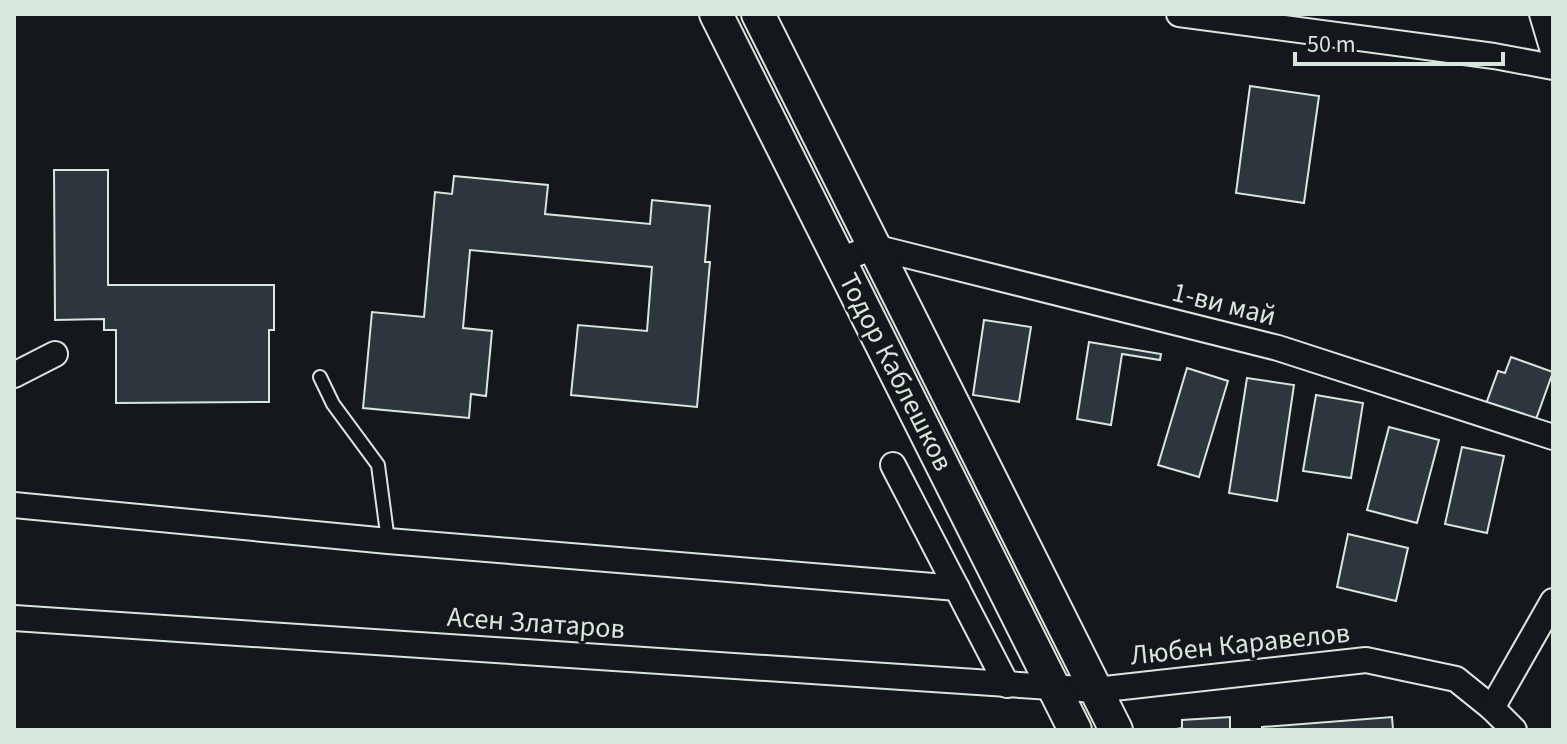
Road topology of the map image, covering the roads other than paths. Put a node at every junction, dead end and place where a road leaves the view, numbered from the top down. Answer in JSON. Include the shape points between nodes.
{"nodes":[{"id":1,"x":716,"y":14,"type":"edge"},
{"id":2,"x":758,"y":14,"type":"edge"},
{"id":3,"x":1179,"y":14,"type":"edge"},
{"id":4,"x":1542,"y":14,"type":"edge"},
{"id":5,"x":1553,"y":51,"type":"edge"},
{"id":6,"x":1553,"y":67,"type":"edge"},
{"id":7,"x":874,"y":247,"type":"junction"},
{"id":8,"x":840,"y":260,"type":"junction"},
{"id":9,"x":55,"y":354,"type":"dead end"},
{"id":10,"x":14,"y":375,"type":"edge"},
{"id":11,"x":320,"y":377,"type":"dead end"},
{"id":12,"x":1553,"y":437,"type":"edge"},
{"id":13,"x":893,"y":465,"type":"dead end"},
{"id":14,"x":14,"y":505,"type":"edge"},
{"id":15,"x":388,"y":541,"type":"junction"},
{"id":16,"x":957,"y":588,"type":"junction"},
{"id":17,"x":1553,"y":601,"type":"edge"},
{"id":18,"x":14,"y":618,"type":"edge"},
{"id":19,"x":1007,"y":685,"type":"junction"},
{"id":20,"x":1054,"y":688,"type":"junction"},
{"id":21,"x":1096,"y":690,"type":"junction"},
{"id":22,"x":1492,"y":708,"type":"junction"},
{"id":23,"x":1075,"y":730,"type":"edge"},
{"id":24,"x":1116,"y":730,"type":"edge"},
{"id":25,"x":1514,"y":730,"type":"edge"}],
"edges":[{"from":1,"to":8,"type":"street","name":"Тодор Каблешков"},
{"from":2,"to":7,"type":"street","name":"Тодор Каблешков"},
{"from":3,"to":6,"type":"street"},
{"from":4,"to":5,"type":"street"},
{"from":7,"to":8,"type":"street"},
{"from":7,"to":12,"type":"street","name":"1-ви май","via":[[1278,348]]},
{"from":7,"to":21,"type":"street","name":"Тодор Каблешков"},
{"from":8,"to":20,"type":"street","name":"Тодор Каблешков"},
{"from":9,"to":10,"type":"street"},
{"from":11,"to":15,"type":"lane","via":[[333,404],[378,465]]},
{"from":13,"to":16,"type":"street"},
{"from":14,"to":15,"type":"street"},
{"from":15,"to":16,"type":"street"},
{"from":16,"to":19,"type":"street"},
{"from":17,"to":22,"type":"street"},
{"from":18,"to":19,"type":"street","name":"Асен Златаров"},
{"from":19,"to":20,"type":"street","name":"Асен Златаров"},
{"from":20,"to":21,"type":"street","name":"Любен Каравелов"},
{"from":20,"to":23,"type":"street","name":"Тодор Каблешков"},
{"from":21,"to":22,"type":"street","name":"Любен Каравелов","via":[[1366,660],[1456,679]]},
{"from":21,"to":24,"type":"street","name":"Тодор Каблешков"},
{"from":22,"to":25,"type":"street","name":"Любен Каравелов"}]}
